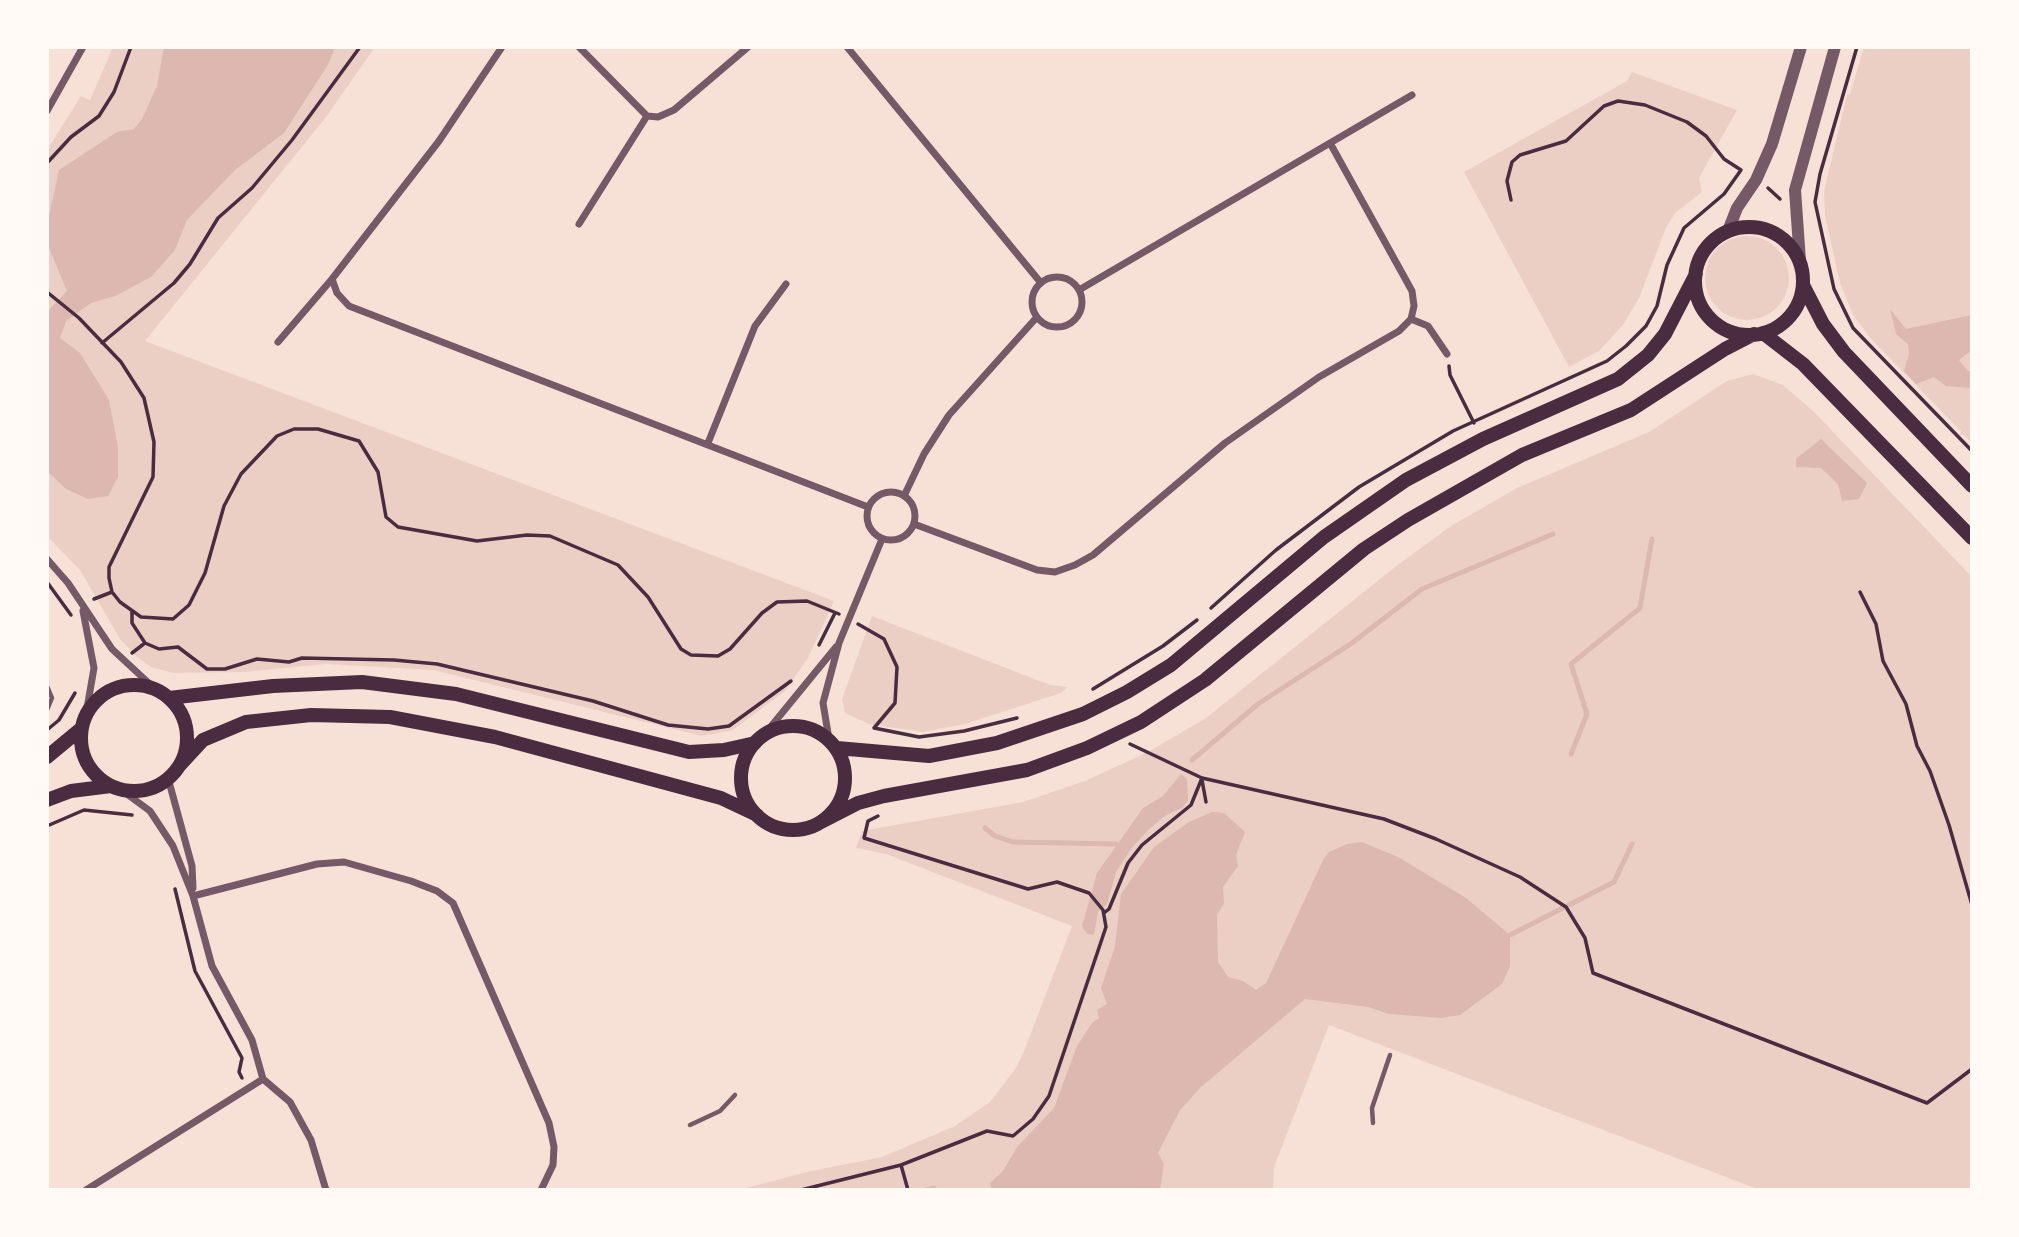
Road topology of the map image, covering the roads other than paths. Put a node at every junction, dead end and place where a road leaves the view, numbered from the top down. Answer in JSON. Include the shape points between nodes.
{"nodes":[{"id":1,"x":83,"y":47,"type":"edge"},
{"id":2,"x":502,"y":47,"type":"edge"},
{"id":3,"x":579,"y":47,"type":"edge"},
{"id":4,"x":748,"y":47,"type":"edge"},
{"id":5,"x":847,"y":47,"type":"edge"},
{"id":6,"x":1801,"y":47,"type":"edge"},
{"id":7,"x":1835,"y":47,"type":"edge"},
{"id":8,"x":1412,"y":95,"type":"dead end"},
{"id":9,"x":47,"y":111,"type":"edge"},
{"id":10,"x":647,"y":116,"type":"junction"},
{"id":11,"x":1330,"y":143,"type":"junction"},
{"id":12,"x":579,"y":224,"type":"dead end"},
{"id":13,"x":1728,"y":231,"type":"junction"},
{"id":14,"x":1800,"y":261,"type":"junction"},
{"id":15,"x":1696,"y":274,"type":"junction"},
{"id":16,"x":332,"y":279,"type":"junction"},
{"id":17,"x":1041,"y":283,"type":"junction"},
{"id":18,"x":786,"y":284,"type":"dead end"},
{"id":19,"x":1803,"y":285,"type":"junction"},
{"id":20,"x":1079,"y":290,"type":"junction"},
{"id":21,"x":1037,"y":317,"type":"junction"},
{"id":22,"x":1411,"y":318,"type":"junction"},
{"id":23,"x":1758,"y":333,"type":"junction"},
{"id":24,"x":278,"y":342,"type":"dead end"},
{"id":25,"x":1447,"y":354,"type":"road end"},
{"id":26,"x":708,"y":443,"type":"junction"},
{"id":27,"x":1972,"y":486,"type":"edge"},
{"id":28,"x":904,"y":496,"type":"junction"},
{"id":29,"x":869,"y":507,"type":"junction"},
{"id":30,"x":914,"y":523,"type":"junction"},
{"id":31,"x":1972,"y":538,"type":"edge"},
{"id":32,"x":882,"y":539,"type":"junction"},
{"id":33,"x":47,"y":559,"type":"edge"},
{"id":34,"x":81,"y":604,"type":"junction"},
{"id":35,"x":839,"y":643,"type":"junction"},
{"id":36,"x":47,"y":686,"type":"edge"},
{"id":37,"x":154,"y":688,"type":"junction"},
{"id":38,"x":169,"y":698,"type":"junction"},
{"id":39,"x":47,"y":710,"type":"edge"},
{"id":40,"x":84,"y":721,"type":"junction"},
{"id":41,"x":759,"y":739,"type":"junction"},
{"id":42,"x":833,"y":744,"type":"junction"},
{"id":43,"x":47,"y":757,"type":"edge"},
{"id":44,"x":180,"y":766,"type":"junction"},
{"id":45,"x":168,"y":778,"type":"junction"},
{"id":46,"x":116,"y":788,"type":"junction"},
{"id":47,"x":47,"y":800,"type":"edge"},
{"id":48,"x":757,"y":815,"type":"junction"},
{"id":49,"x":821,"y":822,"type":"junction"},
{"id":50,"x":193,"y":896,"type":"junction"},
{"id":51,"x":1390,"y":1055,"type":"dead end"},
{"id":52,"x":264,"y":1079,"type":"junction"},
{"id":53,"x":735,"y":1095,"type":"dead end"},
{"id":54,"x":1373,"y":1124,"type":"dead end"},
{"id":55,"x":690,"y":1125,"type":"dead end"},
{"id":56,"x":86,"y":1190,"type":"edge"},
{"id":57,"x":326,"y":1190,"type":"edge"},
{"id":58,"x":541,"y":1190,"type":"edge"}],
"edges":[{"from":1,"to":9,"type":"street"},
{"from":2,"to":16,"type":"street","via":[[439,141]]},
{"from":3,"to":10,"type":"street"},
{"from":4,"to":10,"type":"street","via":[[674,110]]},
{"from":5,"to":17,"type":"street"},
{"from":6,"to":13,"type":"street","via":[[1772,144]]},
{"from":7,"to":14,"type":"street","via":[[1795,190]]},
{"from":8,"to":11,"type":"street"},
{"from":10,"to":12,"type":"street"},
{"from":11,"to":20,"type":"street"},
{"from":11,"to":22,"type":"street","via":[[1412,290]]},
{"from":13,"to":14,"type":"main road","via":[[1762,228],[1791,246]]},
{"from":13,"to":15,"type":"main road","via":[[1701,256]]},
{"from":14,"to":19,"type":"main road"},
{"from":15,"to":23,"type":"main road","via":[[1701,305],[1710,318],[1730,331]]},
{"from":15,"to":42,"type":"main road","via":[[1665,334],[1631,369],[1601,388],[1483,439],[1406,480],[1324,537],[1171,664],[1083,714],[997,743],[929,755]]},
{"from":16,"to":24,"type":"street"},
{"from":16,"to":26,"type":"street","via":[[349,306]]},
{"from":17,"to":20,"type":"street","via":[[1061,277]]},
{"from":17,"to":21,"type":"street","via":[[1032,303]]},
{"from":18,"to":26,"type":"street","via":[[755,326]]},
{"from":19,"to":23,"type":"main road","via":[[1790,315],[1778,326]]},
{"from":19,"to":27,"type":"main road","via":[[1844,352]]},
{"from":20,"to":21,"type":"street","via":[[1082,306],[1067,324],[1051,326]]},
{"from":21,"to":28,"type":"street","via":[[949,415]]},
{"from":22,"to":25,"type":"street","via":[[1428,326]]},
{"from":22,"to":30,"type":"street","via":[[1399,331],[1319,377],[1225,443],[1093,555],[1075,565],[1055,572],[1037,570]]},
{"from":23,"to":31,"type":"main road","via":[[1803,364]]},
{"from":23,"to":49,"type":"main road","via":[[1631,410],[1522,455],[1408,520],[1364,549],[1184,695],[1112,738],[1027,771],[884,796]]},
{"from":26,"to":29,"type":"street"},
{"from":28,"to":29,"type":"street","via":[[884,493]]},
{"from":28,"to":30,"type":"street","via":[[914,508]]},
{"from":29,"to":32,"type":"street","via":[[867,522]]},
{"from":30,"to":32,"type":"street","via":[[898,540]]},
{"from":32,"to":35,"type":"street"},
{"from":33,"to":34,"type":"street"},
{"from":34,"to":37,"type":"street","via":[[116,654]]},
{"from":34,"to":40,"type":"street","via":[[94,668]]},
{"from":35,"to":41,"type":"street"},
{"from":35,"to":42,"type":"street","via":[[823,703]]},
{"from":36,"to":39,"type":"lane","via":[[52,698]]},
{"from":37,"to":38,"type":"main road"},
{"from":37,"to":40,"type":"main road","via":[[122,686],[95,701]]},
{"from":38,"to":41,"type":"main road","via":[[362,682],[456,694],[689,752],[724,750]]},
{"from":38,"to":44,"type":"main road","via":[[187,730]]},
{"from":40,"to":43,"type":"main road"},
{"from":40,"to":46,"type":"main road","via":[[81,746],[86,762]]},
{"from":41,"to":42,"type":"main road","via":[[779,728],[797,726],[814,730]]},
{"from":41,"to":48,"type":"main road","via":[[746,756],[742,788]]},
{"from":42,"to":49,"type":"main road","via":[[844,764],[845,780],[842,796]]},
{"from":44,"to":45,"type":"main road"},
{"from":44,"to":48,"type":"main road","via":[[204,740],[246,722],[312,715],[390,717],[495,737],[721,798]]},
{"from":45,"to":46,"type":"main road","via":[[137,791]]},
{"from":45,"to":50,"type":"street","via":[[192,866]]},
{"from":46,"to":47,"type":"main road","via":[[71,791]]},
{"from":46,"to":50,"type":"street","via":[[149,811],[162,827]]},
{"from":48,"to":49,"type":"main road","via":[[778,828],[795,830]]},
{"from":50,"to":52,"type":"street","via":[[212,966],[253,1040]]},
{"from":50,"to":58,"type":"street","via":[[317,864],[344,862],[437,891],[453,904],[549,1123],[553,1166]]},
{"from":51,"to":54,"type":"lane","via":[[1372,1108]]},
{"from":52,"to":56,"type":"street"},
{"from":52,"to":57,"type":"street","via":[[290,1102],[311,1140]]},
{"from":53,"to":55,"type":"lane","via":[[720,1111]]}]}
